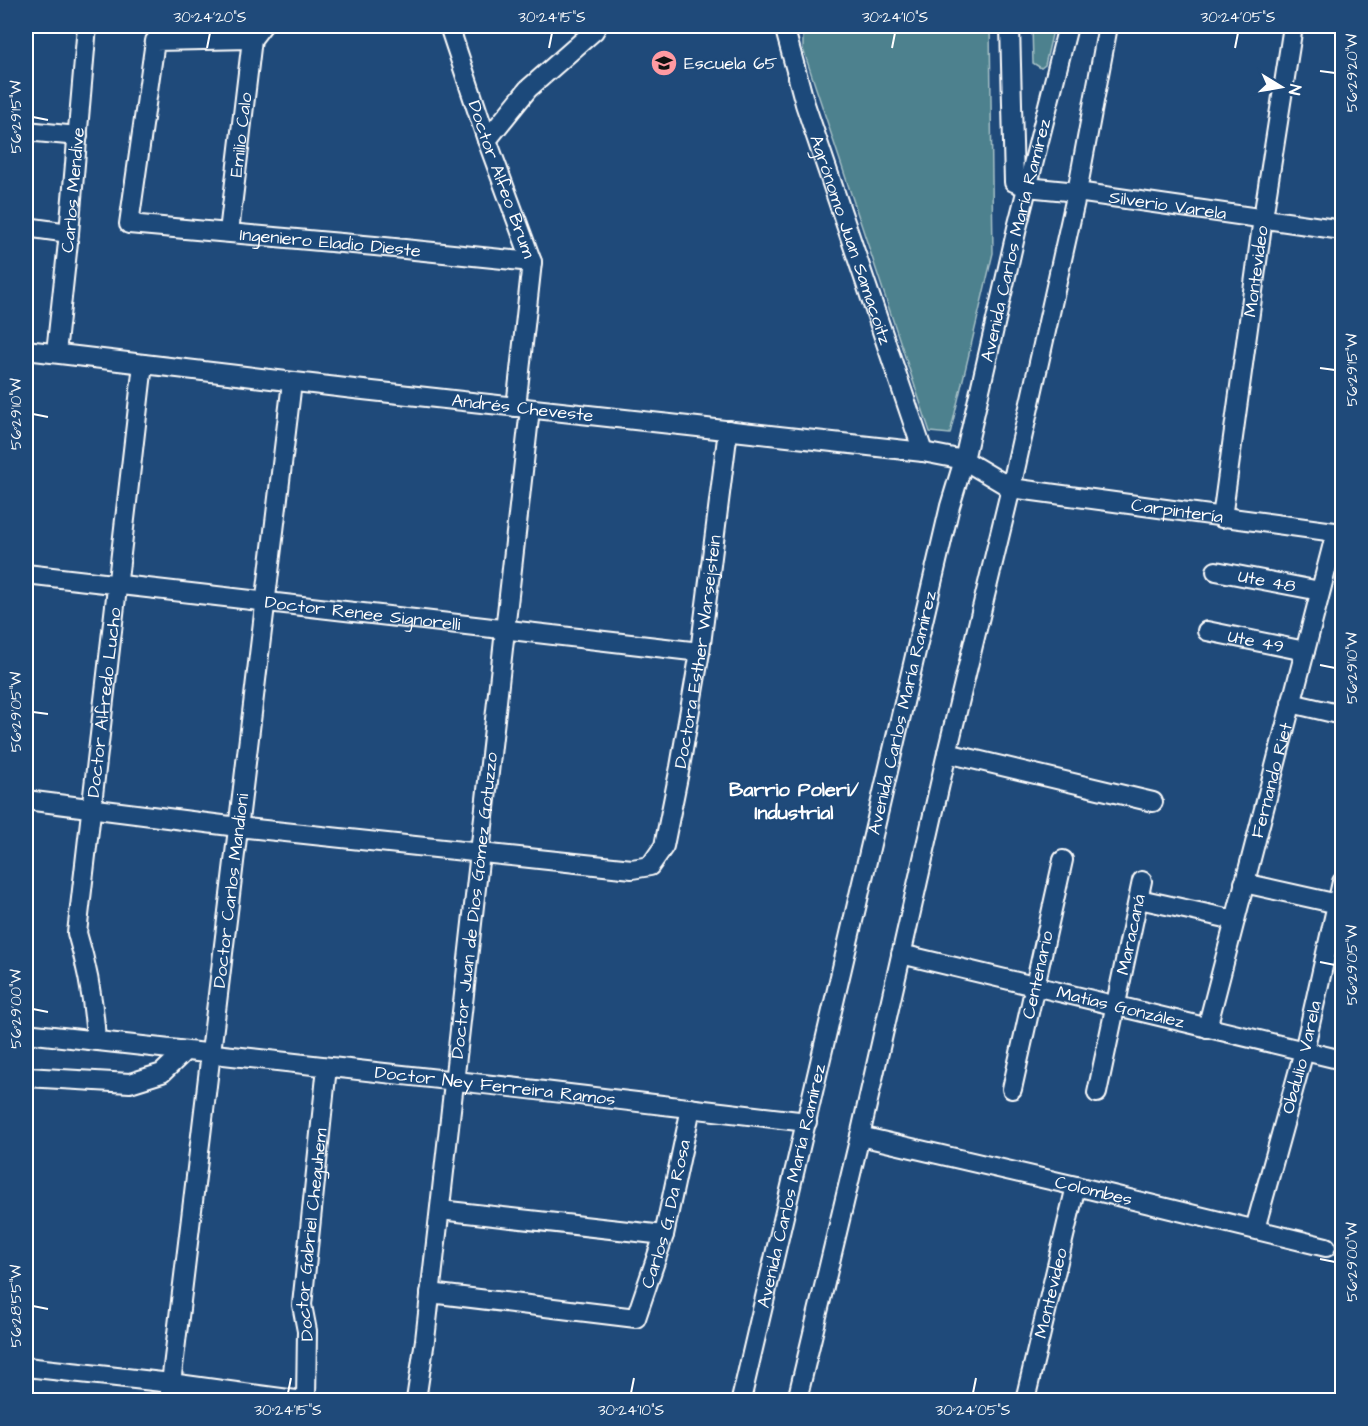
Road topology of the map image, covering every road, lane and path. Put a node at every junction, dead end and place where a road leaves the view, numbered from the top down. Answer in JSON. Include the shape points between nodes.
{"nodes":[{"id":1,"x":87,"y":26,"type":"edge"},
{"id":2,"x":448,"y":26,"type":"edge"},
{"id":3,"x":597,"y":26,"type":"edge"},
{"id":4,"x":784,"y":26,"type":"edge"},
{"id":5,"x":1010,"y":26,"type":"edge"},
{"id":6,"x":1068,"y":26,"type":"edge"},
{"id":7,"x":1108,"y":26,"type":"edge"},
{"id":8,"x":1293,"y":26,"type":"edge"},
{"id":9,"x":257,"y":32,"type":"edge"},
{"id":10,"x":26,"y":131,"type":"edge"},
{"id":11,"x":78,"y":136,"type":"junction"},
{"id":12,"x":487,"y":140,"type":"junction"},
{"id":13,"x":1028,"y":187,"type":"junction"},
{"id":14,"x":1077,"y":192,"type":"junction"},
{"id":15,"x":1263,"y":218,"type":"junction"},
{"id":16,"x":26,"y":227,"type":"edge"},
{"id":17,"x":1342,"y":230,"type":"edge"},
{"id":18,"x":229,"y":232,"type":"junction"},
{"id":19,"x":69,"y":233,"type":"junction"},
{"id":20,"x":532,"y":262,"type":"junction"},
{"id":21,"x":26,"y":350,"type":"edge"},
{"id":22,"x":56,"y":353,"type":"junction"},
{"id":23,"x":143,"y":364,"type":"junction"},
{"id":24,"x":292,"y":382,"type":"junction"},
{"id":25,"x":523,"y":408,"type":"junction"},
{"id":26,"x":728,"y":430,"type":"junction"},
{"id":27,"x":923,"y":452,"type":"junction"},
{"id":28,"x":964,"y":460,"type":"junction"},
{"id":29,"x":1011,"y":488,"type":"junction"},
{"id":30,"x":1222,"y":518,"type":"junction"},
{"id":31,"x":1339,"y":532,"type":"edge"},
{"id":32,"x":1216,"y":572,"type":"dead end"},
{"id":33,"x":26,"y":574,"type":"edge"},
{"id":34,"x":117,"y":585,"type":"junction"},
{"id":35,"x":1320,"y":591,"type":"junction"},
{"id":36,"x":265,"y":603,"type":"junction"},
{"id":37,"x":505,"y":630,"type":"junction"},
{"id":38,"x":1207,"y":631,"type":"dead end"},
{"id":39,"x":1305,"y":651,"type":"junction"},
{"id":40,"x":700,"y":652,"type":"junction"},
{"id":41,"x":1291,"y":703,"type":"junction"},
{"id":42,"x":1342,"y":715,"type":"edge"},
{"id":43,"x":947,"y":753,"type":"junction"},
{"id":44,"x":26,"y":800,"type":"edge"},
{"id":45,"x":1153,"y":802,"type":"dead end"},
{"id":46,"x":92,"y":808,"type":"junction"},
{"id":47,"x":238,"y":827,"type":"junction"},
{"id":48,"x":480,"y":852,"type":"junction"},
{"id":49,"x":1063,"y":860,"type":"dead end"},
{"id":50,"x":1342,"y":882,"type":"edge"},
{"id":51,"x":1244,"y":883,"type":"junction"},
{"id":52,"x":1338,"y":904,"type":"junction"},
{"id":53,"x":1235,"y":920,"type":"junction"},
{"id":54,"x":901,"y":954,"type":"junction"},
{"id":55,"x":1035,"y":986,"type":"junction"},
{"id":56,"x":1116,"y":1006,"type":"junction"},
{"id":57,"x":1207,"y":1028,"type":"junction"},
{"id":58,"x":26,"y":1033,"type":"edge"},
{"id":59,"x":96,"y":1041,"type":"junction"},
{"id":60,"x":185,"y":1051,"type":"junction"},
{"id":61,"x":1304,"y":1051,"type":"junction"},
{"id":62,"x":211,"y":1054,"type":"junction"},
{"id":63,"x":1342,"y":1060,"type":"edge"},
{"id":64,"x":327,"y":1067,"type":"junction"},
{"id":65,"x":26,"y":1077,"type":"edge"},
{"id":66,"x":454,"y":1080,"type":"junction"},
{"id":67,"x":1012,"y":1089,"type":"dead end"},
{"id":68,"x":1097,"y":1094,"type":"dead end"},
{"id":69,"x":691,"y":1108,"type":"junction"},
{"id":70,"x":807,"y":1122,"type":"junction"},
{"id":71,"x":860,"y":1136,"type":"junction"},
{"id":72,"x":1076,"y":1186,"type":"junction"},
{"id":73,"x":440,"y":1210,"type":"junction"},
{"id":74,"x":1255,"y":1229,"type":"junction"},
{"id":75,"x":664,"y":1235,"type":"junction"},
{"id":76,"x":1326,"y":1247,"type":"dead end"},
{"id":77,"x":430,"y":1293,"type":"junction"},
{"id":78,"x":26,"y":1367,"type":"edge"},
{"id":79,"x":170,"y":1392,"type":"edge"},
{"id":80,"x":296,"y":1401,"type":"edge"},
{"id":81,"x":306,"y":1401,"type":"edge"},
{"id":82,"x":416,"y":1401,"type":"edge"},
{"id":83,"x":741,"y":1401,"type":"edge"},
{"id":84,"x":797,"y":1401,"type":"edge"},
{"id":85,"x":1025,"y":1401,"type":"edge"}],
"edges":[{"from":1,"to":11,"type":"street","name":"Carlos Mendive"},
{"from":2,"to":12,"type":"street","name":"Doctor Alfeo Brum"},
{"from":3,"to":12,"type":"street","via":[[528,89]]},
{"from":4,"to":27,"type":"street","name":"Agrónomo Juan Samacoitz","via":[[805,104]]},
{"from":5,"to":13,"type":"street","via":[[1014,182]]},
{"from":6,"to":13,"type":"street","name":"Avenida Carlos María Ramírez"},
{"from":7,"to":14,"type":"street"},
{"from":8,"to":15,"type":"street","name":"Montevideo"},
{"from":9,"to":18,"type":"street","name":"Emilio Calo"},
{"from":9,"to":18,"type":"street","name":"Ingeniero Eladio Dieste","via":[[155,41],[129,224]]},
{"from":10,"to":11,"type":"street"},
{"from":11,"to":19,"type":"street","name":"Carlos Mendive"},
{"from":12,"to":20,"type":"street","name":"Doctor Alfeo Brum"},
{"from":13,"to":14,"type":"street","name":"Silverio Varela"},
{"from":13,"to":28,"type":"street","name":"Avenida Carlos María Ramírez"},
{"from":14,"to":15,"type":"street","name":"Silverio Varela"},
{"from":14,"to":29,"type":"street"},
{"from":15,"to":17,"type":"street","name":"Silverio Varela"},
{"from":15,"to":30,"type":"street","name":"Montevideo"},
{"from":16,"to":19,"type":"street"},
{"from":18,"to":20,"type":"street","name":"Ingeniero Eladio Dieste"},
{"from":19,"to":22,"type":"street","name":"Carlos Mendive"},
{"from":20,"to":25,"type":"street","name":"Doctor Alfeo Brum"},
{"from":21,"to":22,"type":"street","name":"Andrés Cheveste"},
{"from":22,"to":23,"type":"street","name":"Andrés Cheveste"},
{"from":23,"to":24,"type":"street","name":"Andrés Cheveste"},
{"from":23,"to":34,"type":"street","name":"Doctor Alfredo Lucho"},
{"from":24,"to":25,"type":"street","name":"Andrés Cheveste"},
{"from":24,"to":36,"type":"street","name":"Doctor Carlos Mandioni"},
{"from":25,"to":26,"type":"street","name":"Andrés Cheveste"},
{"from":25,"to":37,"type":"street","name":"Doctor Juan de Dios Gómez Gotuzzo"},
{"from":26,"to":27,"type":"street","name":"Andrés Cheveste"},
{"from":26,"to":40,"type":"street","name":"Doctora Esther Warsejstein"},
{"from":27,"to":28,"type":"street","name":"Andrés Cheveste"},
{"from":28,"to":29,"type":"street","name":"Andrés Cheveste"},
{"from":28,"to":70,"type":"street","name":"Avenida Carlos María Ramírez","via":[[950,506]]},
{"from":29,"to":30,"type":"street","name":"Carpintería"},
{"from":29,"to":43,"type":"street"},
{"from":30,"to":31,"type":"street","name":"Carpintería"},
{"from":31,"to":35,"type":"street","name":"Fernando Riet"},
{"from":32,"to":35,"type":"street","name":"Ute 48"},
{"from":33,"to":34,"type":"street","name":"Doctor Renee Signorelli"},
{"from":34,"to":36,"type":"street","name":"Doctor Renee Signorelli"},
{"from":34,"to":46,"type":"street","name":"Doctor Alfredo Lucho"},
{"from":35,"to":39,"type":"street","name":"Fernando Riet"},
{"from":36,"to":37,"type":"street","name":"Doctor Renee Signorelli"},
{"from":36,"to":47,"type":"street","name":"Doctor Carlos Mandioni"},
{"from":37,"to":40,"type":"street","name":"Doctor Renee Signorelli"},
{"from":37,"to":48,"type":"street","name":"Doctor Juan de Dios Gómez Gotuzzo"},
{"from":38,"to":39,"type":"street","name":"Ute 49"},
{"from":39,"to":41,"type":"street","name":"Fernando Riet"},
{"from":40,"to":48,"type":"street","name":"Doctora Esther Warsejstein","via":[[664,846],[650,866],[632,869]]},
{"from":41,"to":42,"type":"street"},
{"from":41,"to":51,"type":"street","name":"Fernando Riet"},
{"from":43,"to":45,"type":"street"},
{"from":43,"to":54,"type":"street"},
{"from":44,"to":46,"type":"street"},
{"from":46,"to":47,"type":"street"},
{"from":46,"to":59,"type":"street","name":"Doctor Alfredo Lucho","via":[[77,933],[88,975]]},
{"from":47,"to":48,"type":"street"},
{"from":47,"to":62,"type":"street","name":"Doctor Carlos Mandioni"},
{"from":48,"to":66,"type":"street","name":"Doctor Juan de Dios Gómez Gotuzzo"},
{"from":49,"to":55,"type":"street","name":"Centenario"},
{"from":50,"to":52,"type":"street","name":"Obdulio Varela"},
{"from":51,"to":52,"type":"street"},
{"from":51,"to":53,"type":"street","name":"Fernando Riet"},
{"from":52,"to":61,"type":"street","name":"Obdulio Varela"},
{"from":53,"to":56,"type":"street","name":"Maracaná","via":[[1140,890]]},
{"from":53,"to":57,"type":"street","name":"Fernando Riet"},
{"from":54,"to":55,"type":"street","name":"Matías González"},
{"from":54,"to":71,"type":"street"},
{"from":55,"to":56,"type":"street","name":"Matías González"},
{"from":55,"to":67,"type":"street","name":"Centenario"},
{"from":56,"to":57,"type":"street","name":"Matías González"},
{"from":56,"to":68,"type":"street","name":"Maracaná"},
{"from":57,"to":61,"type":"street","name":"Matías González"},
{"from":58,"to":59,"type":"street","name":"Doctor Ney Ferreira Ramos"},
{"from":59,"to":60,"type":"street","name":"Doctor Ney Ferreira Ramos"},
{"from":60,"to":62,"type":"street","name":"Doctor Ney Ferreira Ramos"},
{"from":60,"to":65,"type":"street","via":[[162,1073],[130,1083]]},
{"from":61,"to":63,"type":"street","name":"Matías González"},
{"from":61,"to":74,"type":"street","name":"Obdulio Varela"},
{"from":62,"to":64,"type":"street","name":"Doctor Ney Ferreira Ramos"},
{"from":62,"to":79,"type":"street","name":"Doctor Carlos Mandioni"},
{"from":64,"to":66,"type":"street","name":"Doctor Ney Ferreira Ramos"},
{"from":64,"to":81,"type":"street","name":"Doctor Gabriel Cheguhem","via":[[302,1305],[307,1331]]},
{"from":66,"to":69,"type":"street","name":"Doctor Ney Ferreira Ramos"},
{"from":66,"to":73,"type":"street","name":"Doctor Juan de Dios Gómez Gotuzzo"},
{"from":69,"to":70,"type":"street","name":"Doctor Ney Ferreira Ramos"},
{"from":69,"to":75,"type":"street","name":"Carlos G. Da Rosa"},
{"from":70,"to":83,"type":"street","name":"Avenida Carlos María Ramírez"},
{"from":71,"to":72,"type":"street","name":"Colombes"},
{"from":71,"to":84,"type":"street"},
{"from":72,"to":74,"type":"street","name":"Colombes"},
{"from":72,"to":85,"type":"street","name":"Montevideo"},
{"from":73,"to":75,"type":"street"},
{"from":73,"to":77,"type":"street","name":"Doctor Juan de Dios Gómez Gotuzzo"},
{"from":74,"to":76,"type":"street","name":"Colombes"},
{"from":75,"to":77,"type":"street","name":"Carlos G. Da Rosa","via":[[636,1318]]},
{"from":77,"to":82,"type":"street","name":"Doctor Juan de Dios Gómez Gotuzzo"},
{"from":78,"to":79,"type":"street"},
{"from":79,"to":80,"type":"street"}]}
